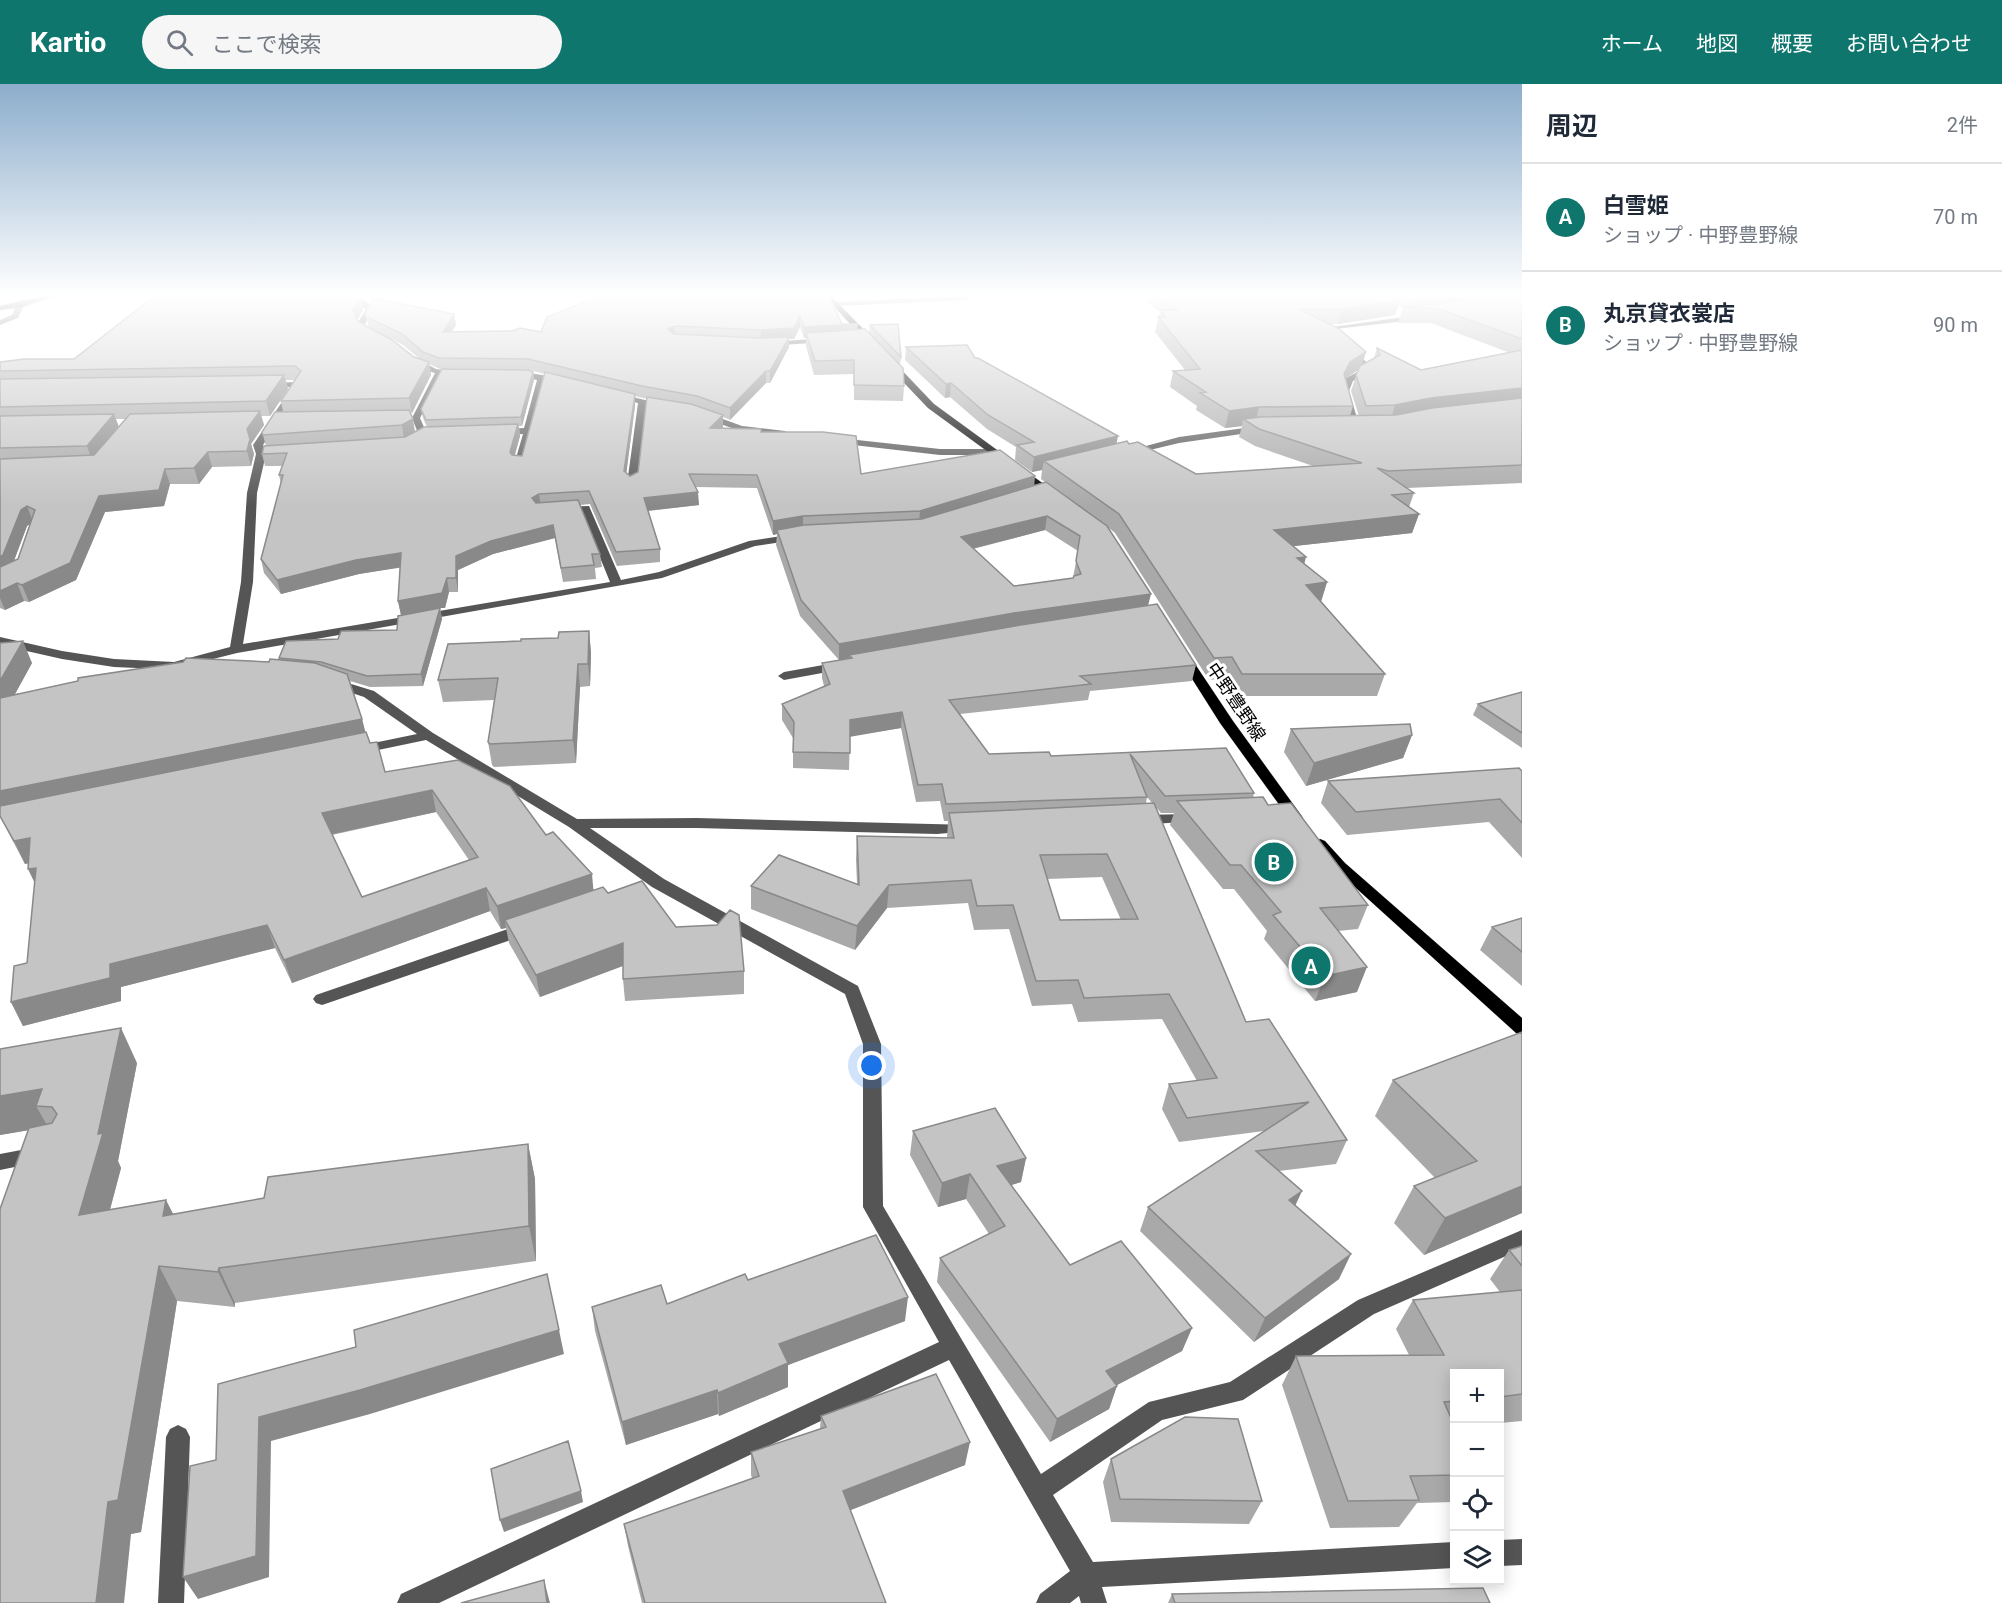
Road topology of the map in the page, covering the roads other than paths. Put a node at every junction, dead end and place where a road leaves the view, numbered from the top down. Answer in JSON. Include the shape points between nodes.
{"nodes":[{"id":1,"x":418,"y":365,"type":"edge"},
{"id":2,"x":890,"y":365,"type":"edge"},
{"id":3,"x":1366,"y":365,"type":"edge"},
{"id":4,"x":475,"y":372,"type":"edge"},
{"id":5,"x":499,"y":372,"type":"edge"},
{"id":6,"x":439,"y":373,"type":"junction"},
{"id":7,"x":542,"y":377,"type":"junction"},
{"id":8,"x":251,"y":385,"type":"edge"},
{"id":9,"x":576,"y":386,"type":"edge"},
{"id":10,"x":609,"y":394,"type":"edge"},
{"id":11,"x":642,"y":403,"type":"junction"},
{"id":12,"x":677,"y":408,"type":"edge"},
{"id":13,"x":694,"y":411,"type":"edge"},
{"id":14,"x":404,"y":418,"type":"edge"},
{"id":15,"x":416,"y":418,"type":"junction"},
{"id":16,"x":273,"y":421,"type":"junction"},
{"id":17,"x":285,"y":421,"type":"edge"},
{"id":18,"x":261,"y":422,"type":"edge"},
{"id":19,"x":1345,"y":428,"type":"edge"},
{"id":20,"x":1356,"y":428,"type":"junction"},
{"id":21,"x":1367,"y":428,"type":"edge"},
{"id":22,"x":1266,"y":429,"type":"edge"},
{"id":23,"x":527,"y":431,"type":"junction"},
{"id":24,"x":492,"y":432,"type":"edge"},
{"id":25,"x":434,"y":433,"type":"edge"},
{"id":26,"x":423,"y":434,"type":"junction"},
{"id":27,"x":797,"y":436,"type":"edge"},
{"id":28,"x":831,"y":440,"type":"edge"},
{"id":29,"x":396,"y":445,"type":"edge"},
{"id":30,"x":994,"y":452,"type":"junction"},
{"id":31,"x":272,"y":453,"type":"edge"},
{"id":32,"x":261,"y":454,"type":"junction"},
{"id":33,"x":1121,"y":454,"type":"edge"},
{"id":34,"x":519,"y":465,"type":"edge"},
{"id":35,"x":632,"y":484,"type":"edge"},
{"id":36,"x":1064,"y":504,"type":"edge"},
{"id":37,"x":552,"y":511,"type":"edge"},
{"id":38,"x":803,"y":535,"type":"edge"},
{"id":39,"x":617,"y":584,"type":"junction"},
{"id":40,"x":0,"y":641,"type":"edge"},
{"id":41,"x":1176,"y":644,"type":"edge"},
{"id":42,"x":236,"y":650,"type":"junction"},
{"id":43,"x":852,"y":663,"type":"edge"},
{"id":44,"x":172,"y":665,"type":"junction"},
{"id":45,"x":218,"y":670,"type":"edge"},
{"id":46,"x":138,"y":675,"type":"edge"},
{"id":47,"x":784,"y":676,"type":"dead end"},
{"id":48,"x":323,"y":679,"type":"edge"},
{"id":49,"x":429,"y":736,"type":"junction"},
{"id":50,"x":347,"y":753,"type":"edge"},
{"id":51,"x":1208,"y":817,"type":"edge"},
{"id":52,"x":1126,"y":821,"type":"edge"},
{"id":53,"x":574,"y":824,"type":"junction"},
{"id":54,"x":984,"y":827,"type":"edge"},
{"id":55,"x":658,"y":883,"type":"junction"},
{"id":56,"x":636,"y":891,"type":"edge"},
{"id":57,"x":535,"y":925,"type":"edge"},
{"id":58,"x":322,"y":999,"type":"dead end"},
{"id":59,"x":1522,"y":1028,"type":"edge"},
{"id":60,"x":53,"y":1152,"type":"edge"},
{"id":61,"x":0,"y":1162,"type":"edge"},
{"id":62,"x":1522,"y":1239,"type":"edge"},
{"id":63,"x":954,"y":1346,"type":"junction"},
{"id":64,"x":178,"y":1437,"type":"dead end"},
{"id":65,"x":1037,"y":1491,"type":"junction"},
{"id":66,"x":1522,"y":1552,"type":"edge"},
{"id":67,"x":1504,"y":1553,"type":"edge"},
{"id":68,"x":1450,"y":1556,"type":"edge"},
{"id":69,"x":1086,"y":1575,"type":"junction"},
{"id":70,"x":171,"y":1603,"type":"edge"},
{"id":71,"x":410,"y":1603,"type":"edge"},
{"id":72,"x":1049,"y":1603,"type":"edge"},
{"id":73,"x":1094,"y":1603,"type":"edge"}],
"edges":[{"from":1,"to":6,"type":"street"},
{"from":2,"to":30,"type":"main road","via":[[931,405]]},
{"from":3,"to":20,"type":"street","via":[[1370,369],[1349,380],[1346,391]]},
{"from":4,"to":6,"type":"street"},
{"from":5,"to":7,"type":"street"},
{"from":6,"to":15,"type":"street"},
{"from":7,"to":9,"type":"street"},
{"from":7,"to":23,"type":"street"},
{"from":8,"to":16,"type":"street","via":[[298,384]]},
{"from":10,"to":11,"type":"street"},
{"from":11,"to":12,"type":"street"},
{"from":11,"to":35,"type":"street"},
{"from":13,"to":27,"type":"street","via":[[740,428]]},
{"from":14,"to":15,"type":"street"},
{"from":15,"to":26,"type":"street"},
{"from":16,"to":17,"type":"street"},
{"from":16,"to":18,"type":"street"},
{"from":16,"to":32,"type":"street","via":[[258,445]]},
{"from":19,"to":20,"type":"street"},
{"from":20,"to":21,"type":"street"},
{"from":22,"to":33,"type":"street","via":[[1179,440]]},
{"from":23,"to":24,"type":"street"},
{"from":23,"to":34,"type":"street"},
{"from":25,"to":26,"type":"street"},
{"from":26,"to":29,"type":"street","via":[[407,444]]},
{"from":28,"to":30,"type":"street","via":[[940,453]]},
{"from":30,"to":36,"type":"main road","via":[[1033,475],[1040,492]]},
{"from":31,"to":32,"type":"street"},
{"from":32,"to":42,"type":"street","via":[[252,493],[247,582]]},
{"from":37,"to":39,"type":"street","via":[[585,508]]},
{"from":38,"to":39,"type":"street","via":[[753,543],[662,574]]},
{"from":39,"to":42,"type":"street"},
{"from":40,"to":44,"type":"street","via":[[114,663]]},
{"from":41,"to":59,"type":"main road","name":"中野豊野線","via":[[1285,814]]},
{"from":42,"to":44,"type":"street"},
{"from":43,"to":47,"type":"street"},
{"from":44,"to":45,"type":"street"},
{"from":44,"to":46,"type":"street"},
{"from":48,"to":49,"type":"street","via":[[369,694]]},
{"from":49,"to":50,"type":"street"},
{"from":49,"to":53,"type":"street"},
{"from":51,"to":52,"type":"street"},
{"from":53,"to":54,"type":"street"},
{"from":53,"to":55,"type":"street"},
{"from":55,"to":56,"type":"street"},
{"from":55,"to":63,"type":"street","via":[[852,990],[872,1044],[873,1207]]},
{"from":57,"to":58,"type":"street"},
{"from":60,"to":61,"type":"street"},
{"from":62,"to":65,"type":"street","via":[[1366,1307],[1235,1392],[1157,1410]]},
{"from":63,"to":65,"type":"street"},
{"from":63,"to":71,"type":"street"},
{"from":64,"to":70,"type":"street"},
{"from":65,"to":69,"type":"street"},
{"from":66,"to":67,"type":"street"},
{"from":68,"to":69,"type":"street"},
{"from":69,"to":72,"type":"street"},
{"from":69,"to":73,"type":"street"}]}
